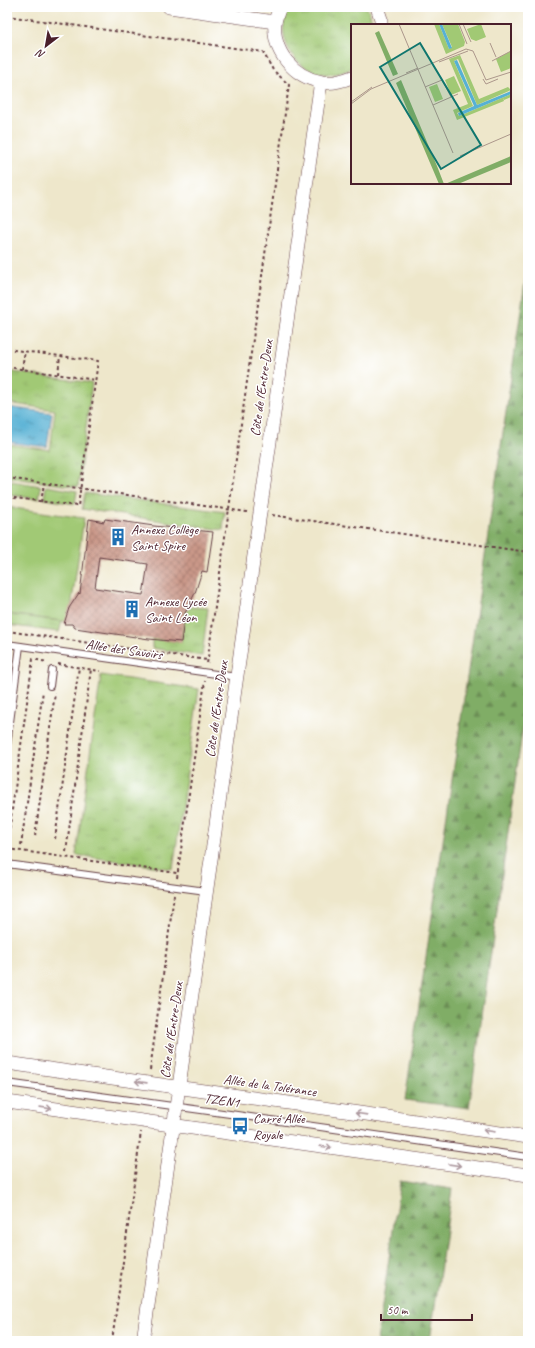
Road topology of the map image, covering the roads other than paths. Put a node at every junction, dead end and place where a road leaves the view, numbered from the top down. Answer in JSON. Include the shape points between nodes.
{"nodes":[{"id":1,"x":169,"y":7,"type":"edge"},
{"id":2,"x":280,"y":7,"type":"edge"},
{"id":3,"x":377,"y":7,"type":"edge"},
{"id":4,"x":276,"y":22,"type":"junction"},
{"id":5,"x":381,"y":24,"type":"edge"},
{"id":6,"x":351,"y":77,"type":"edge"},
{"id":7,"x":323,"y":82,"type":"junction"},
{"id":8,"x":7,"y":644,"type":"edge"},
{"id":9,"x":20,"y":646,"type":"junction"},
{"id":10,"x":50,"y":668,"type":"road end"},
{"id":11,"x":237,"y":677,"type":"junction"},
{"id":12,"x":50,"y":686,"type":"road end"},
{"id":13,"x":7,"y":745,"type":"edge"},
{"id":14,"x":7,"y":864,"type":"edge"},
{"id":15,"x":206,"y":891,"type":"junction"},
{"id":16,"x":7,"y":1064,"type":"edge"},
{"id":17,"x":7,"y":1083,"type":"edge"},
{"id":18,"x":179,"y":1089,"type":"junction"},
{"id":19,"x":7,"y":1102,"type":"edge"},
{"id":20,"x":177,"y":1106,"type":"junction"},
{"id":21,"x":174,"y":1126,"type":"junction"},
{"id":22,"x":528,"y":1137,"type":"edge"},
{"id":23,"x":528,"y":1157,"type":"edge"},
{"id":24,"x":528,"y":1175,"type":"edge"},
{"id":25,"x":143,"y":1341,"type":"edge"}],
"edges":[{"from":1,"to":4,"type":"street"},
{"from":2,"to":4,"type":"street"},
{"from":3,"to":5,"type":"street"},
{"from":4,"to":7,"type":"street","via":[[276,39],[281,55],[292,69],[306,78]]},
{"from":6,"to":7,"type":"street","via":[[339,82]]},
{"from":7,"to":11,"type":"street","name":"Côte de l'Entre-Deux","via":[[320,88]]},
{"from":8,"to":9,"type":"lane","name":"Allée des Savoirs"},
{"from":9,"to":11,"type":"lane","name":"Allée des Savoirs"},
{"from":9,"to":13,"type":"lane"},
{"from":10,"to":12,"type":"lane"},
{"from":11,"to":15,"type":"street","name":"Côte de l'Entre-Deux"},
{"from":14,"to":15,"type":"lane"},
{"from":15,"to":18,"type":"street","name":"Côte de l'Entre-Deux"},
{"from":18,"to":16,"type":"street","name":"Allée de la Tolérance","one_way":true},
{"from":17,"to":20,"type":"lane","name":"TZEN1"},
{"from":18,"to":20,"type":"street","name":"Côte de l'Entre-Deux"},
{"from":22,"to":18,"type":"street","name":"Allée de la Tolérance","one_way":true},
{"from":19,"to":21,"type":"street","one_way":true},
{"from":20,"to":21,"type":"street","name":"Côte de l'Entre-Deux"},
{"from":20,"to":23,"type":"lane","name":"TZEN1"},
{"from":21,"to":24,"type":"street","one_way":true},
{"from":21,"to":25,"type":"street","name":"Côte de l'Entre-Deux"}]}
